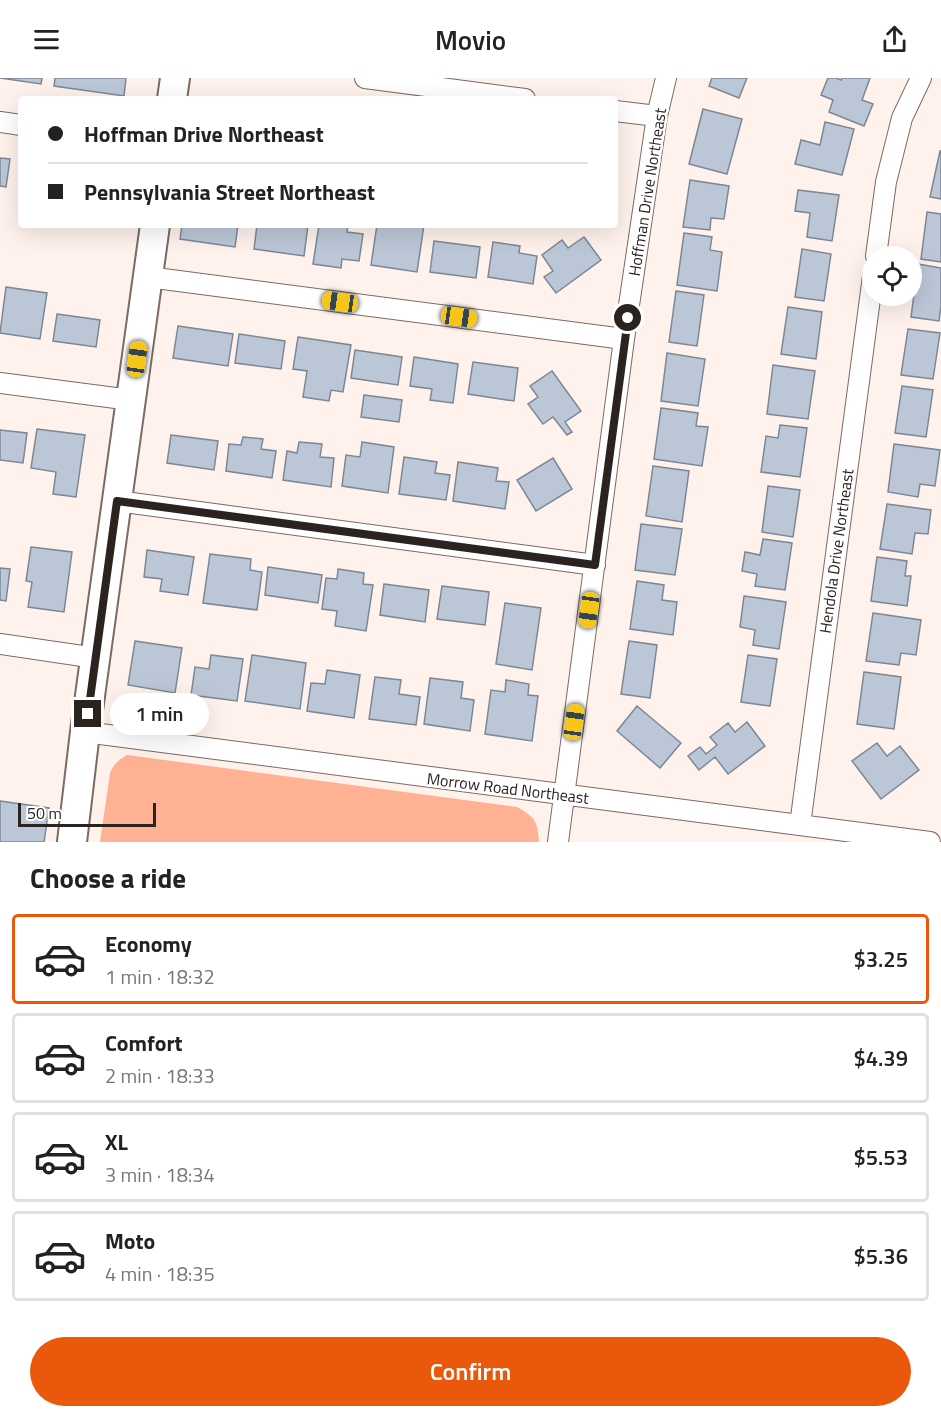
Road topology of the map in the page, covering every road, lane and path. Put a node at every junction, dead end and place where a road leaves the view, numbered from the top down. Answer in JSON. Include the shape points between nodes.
{"nodes":[{"id":1,"x":175,"y":78,"type":"edge"},
{"id":2,"x":365,"y":78,"type":"edge"},
{"id":3,"x":666,"y":78,"type":"edge"},
{"id":4,"x":921,"y":78,"type":"edge"},
{"id":5,"x":172,"y":96,"type":"edge"},
{"id":6,"x":502,"y":96,"type":"edge"},
{"id":7,"x":618,"y":111,"type":"edge"},
{"id":8,"x":657,"y":116,"type":"junction"},
{"id":9,"x":0,"y":122,"type":"edge"},
{"id":10,"x":18,"y":125,"type":"edge"},
{"id":11,"x":155,"y":228,"type":"edge"},
{"id":12,"x":877,"y":246,"type":"edge"},
{"id":13,"x":148,"y":277,"type":"junction"},
{"id":14,"x":869,"y":306,"type":"edge"},
{"id":15,"x":624,"y":339,"type":"junction"},
{"id":16,"x":0,"y":383,"type":"edge"},
{"id":17,"x":131,"y":400,"type":"junction"},
{"id":18,"x":117,"y":501,"type":"junction"},
{"id":19,"x":595,"y":565,"type":"junction"},
{"id":20,"x":0,"y":644,"type":"edge"},
{"id":21,"x":96,"y":658,"type":"junction"},
{"id":22,"x":85,"y":732,"type":"junction"},
{"id":23,"x":564,"y":795,"type":"junction"},
{"id":24,"x":800,"y":825,"type":"junction"},
{"id":25,"x":72,"y":842,"type":"edge"},
{"id":26,"x":558,"y":842,"type":"edge"},
{"id":27,"x":930,"y":842,"type":"edge"}],
"edges":[{"from":1,"to":5,"type":"street"},
{"from":2,"to":6,"type":"street"},
{"from":3,"to":8,"type":"street","name":"Hoffman Drive Northeast"},
{"from":4,"to":12,"type":"street","via":[[902,118],[886,182]]},
{"from":7,"to":8,"type":"street"},
{"from":8,"to":15,"type":"street","name":"Hoffman Drive Northeast"},
{"from":9,"to":10,"type":"street"},
{"from":11,"to":13,"type":"street"},
{"from":13,"to":15,"type":"street"},
{"from":13,"to":17,"type":"street"},
{"from":14,"to":24,"type":"street","name":"Hendola Drive Northeast"},
{"from":15,"to":19,"type":"street","name":"Hoffman Drive Northeast"},
{"from":16,"to":17,"type":"street"},
{"from":17,"to":18,"type":"street"},
{"from":18,"to":19,"type":"street"},
{"from":18,"to":21,"type":"street"},
{"from":19,"to":23,"type":"street","name":"Hoffman Drive Northeast"},
{"from":20,"to":21,"type":"street"},
{"from":21,"to":22,"type":"street"},
{"from":22,"to":23,"type":"street","name":"Morrow Road Northeast"},
{"from":22,"to":25,"type":"street"},
{"from":23,"to":24,"type":"street","name":"Morrow Road Northeast"},
{"from":23,"to":26,"type":"street","name":"Hoffman Drive Northeast"},
{"from":24,"to":27,"type":"street","name":"Morrow Road Northeast"}]}
